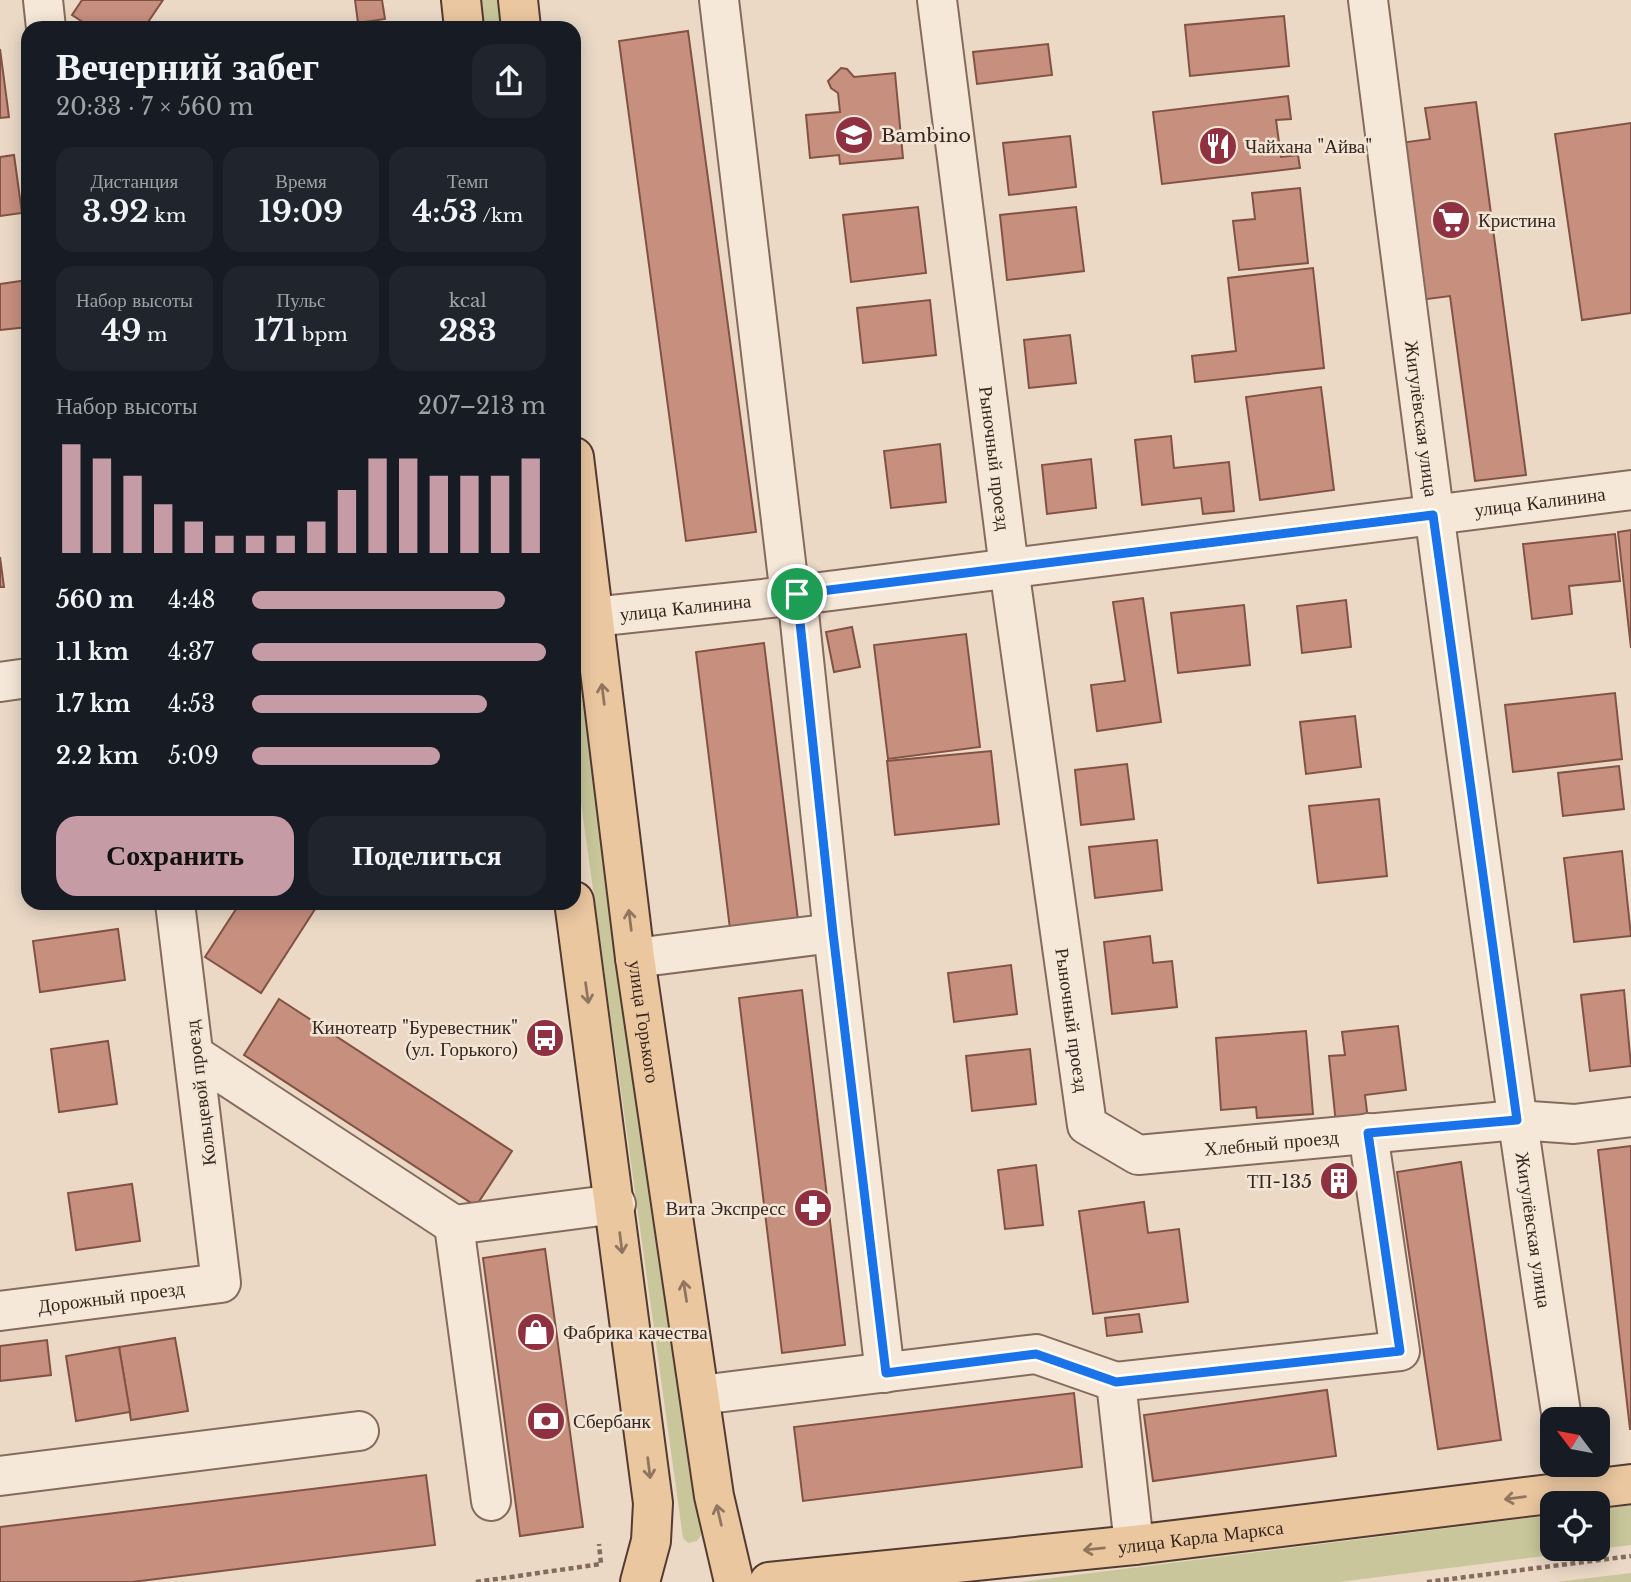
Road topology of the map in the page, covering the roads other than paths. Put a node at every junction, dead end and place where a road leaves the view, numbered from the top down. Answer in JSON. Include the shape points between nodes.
{"nodes":[{"id":1,"x":43,"y":0,"type":"edge"},
{"id":2,"x":461,"y":0,"type":"edge"},
{"id":3,"x":518,"y":0,"type":"edge"},
{"id":4,"x":719,"y":0,"type":"edge"},
{"id":5,"x":937,"y":0,"type":"edge"},
{"id":6,"x":1368,"y":0,"type":"edge"},
{"id":7,"x":45,"y":21,"type":"edge"},
{"id":8,"x":463,"y":21,"type":"edge"},
{"id":9,"x":520,"y":21,"type":"edge"},
{"id":10,"x":1631,"y":490,"type":"edge"},
{"id":11,"x":1433,"y":515,"type":"junction"},
{"id":12,"x":1009,"y":568,"type":"junction"},
{"id":13,"x":581,"y":570,"type":"edge"},
{"id":14,"x":794,"y":595,"type":"junction"},
{"id":15,"x":584,"y":619,"type":"edge"},
{"id":16,"x":21,"y":679,"type":"edge"},
{"id":17,"x":0,"y":682,"type":"edge"},
{"id":18,"x":182,"y":910,"type":"edge"},
{"id":19,"x":575,"y":910,"type":"edge"},
{"id":20,"x":833,"y":933,"type":"junction"},
{"id":21,"x":635,"y":958,"type":"junction"},
{"id":22,"x":196,"y":1056,"type":"junction"},
{"id":23,"x":1631,"y":1117,"type":"edge"},
{"id":24,"x":1517,"y":1120,"type":"junction"},
{"id":25,"x":1087,"y":1125,"type":"joint"},
{"id":26,"x":1368,"y":1133,"type":"junction"},
{"id":27,"x":616,"y":1203,"type":"junction"},
{"id":28,"x":454,"y":1225,"type":"junction"},
{"id":29,"x":221,"y":1283,"type":"joint"},
{"id":30,"x":0,"y":1311,"type":"edge"},
{"id":31,"x":886,"y":1373,"type":"junction"},
{"id":32,"x":1116,"y":1382,"type":"junction"},
{"id":33,"x":701,"y":1395,"type":"junction"},
{"id":34,"x":1560,"y":1407,"type":"edge"},
{"id":35,"x":359,"y":1431,"type":"dead end"},
{"id":36,"x":0,"y":1476,"type":"edge"},
{"id":37,"x":1571,"y":1478,"type":"edge"},
{"id":38,"x":1631,"y":1484,"type":"edge"},
{"id":39,"x":491,"y":1501,"type":"dead end"},
{"id":40,"x":1134,"y":1545,"type":"junction"},
{"id":41,"x":640,"y":1582,"type":"edge"},
{"id":42,"x":734,"y":1582,"type":"edge"},
{"id":43,"x":769,"y":1582,"type":"edge"}],
"edges":[{"from":1,"to":7,"type":"street"},
{"from":2,"to":8,"type":"main road"},
{"from":3,"to":9,"type":"main road"},
{"from":4,"to":14,"type":"street"},
{"from":5,"to":12,"type":"street","name":"Рыночный проезд"},
{"from":6,"to":11,"type":"street","name":"Жигулёвская улица"},
{"from":10,"to":11,"type":"street","name":"улица Калинина"},
{"from":11,"to":12,"type":"street","name":"улица Калинина"},
{"from":11,"to":24,"type":"street","name":"Жигулёвская улица"},
{"from":12,"to":14,"type":"street","name":"улица Калинина"},
{"from":12,"to":25,"type":"street","name":"Рыночный проезд"},
{"from":13,"to":15,"type":"main road","name":"улица Горького"},
{"from":14,"to":15,"type":"street","name":"улица Калинина"},
{"from":14,"to":20,"type":"street"},
{"from":21,"to":15,"type":"main road","name":"улица Горького","one_way":true},
{"from":16,"to":17,"type":"street"},
{"from":18,"to":22,"type":"street","name":"Кольцевой проезд"},
{"from":19,"to":27,"type":"main road","one_way":true},
{"from":20,"to":21,"type":"street"},
{"from":20,"to":31,"type":"street"},
{"from":33,"to":21,"type":"main road","name":"улица Горького","one_way":true},
{"from":22,"to":28,"type":"street"},
{"from":22,"to":29,"type":"street","name":"Кольцевой проезд"},
{"from":23,"to":24,"type":"street","name":"Хлебный проезд","via":[[1574,1124]]},
{"from":24,"to":26,"type":"street","name":"Хлебный проезд"},
{"from":24,"to":34,"type":"street","name":"Жигулёвская улица"},
{"from":25,"to":26,"type":"street","name":"Хлебный проезд","via":[[1138,1155]]},
{"from":26,"to":32,"type":"street","via":[[1400,1351]]},
{"from":27,"to":28,"type":"street"},
{"from":27,"to":41,"type":"main road","one_way":true,"via":[[653,1503],[651,1541]]},
{"from":28,"to":39,"type":"street"},
{"from":29,"to":30,"type":"street","name":"Дорожный проезд"},
{"from":31,"to":32,"type":"street","via":[[1036,1354]]},
{"from":31,"to":33,"type":"street"},
{"from":32,"to":40,"type":"street"},
{"from":42,"to":33,"type":"main road","name":"улица Горького","one_way":true,"via":[[714,1496]]},
{"from":35,"to":36,"type":"street"},
{"from":37,"to":38,"type":"main road","name":"улица Карла Маркса"},
{"from":37,"to":40,"type":"main road","name":"улица Карла Маркса","one_way":true},
{"from":40,"to":43,"type":"main road","name":"улица Карла Маркса","one_way":true}]}
